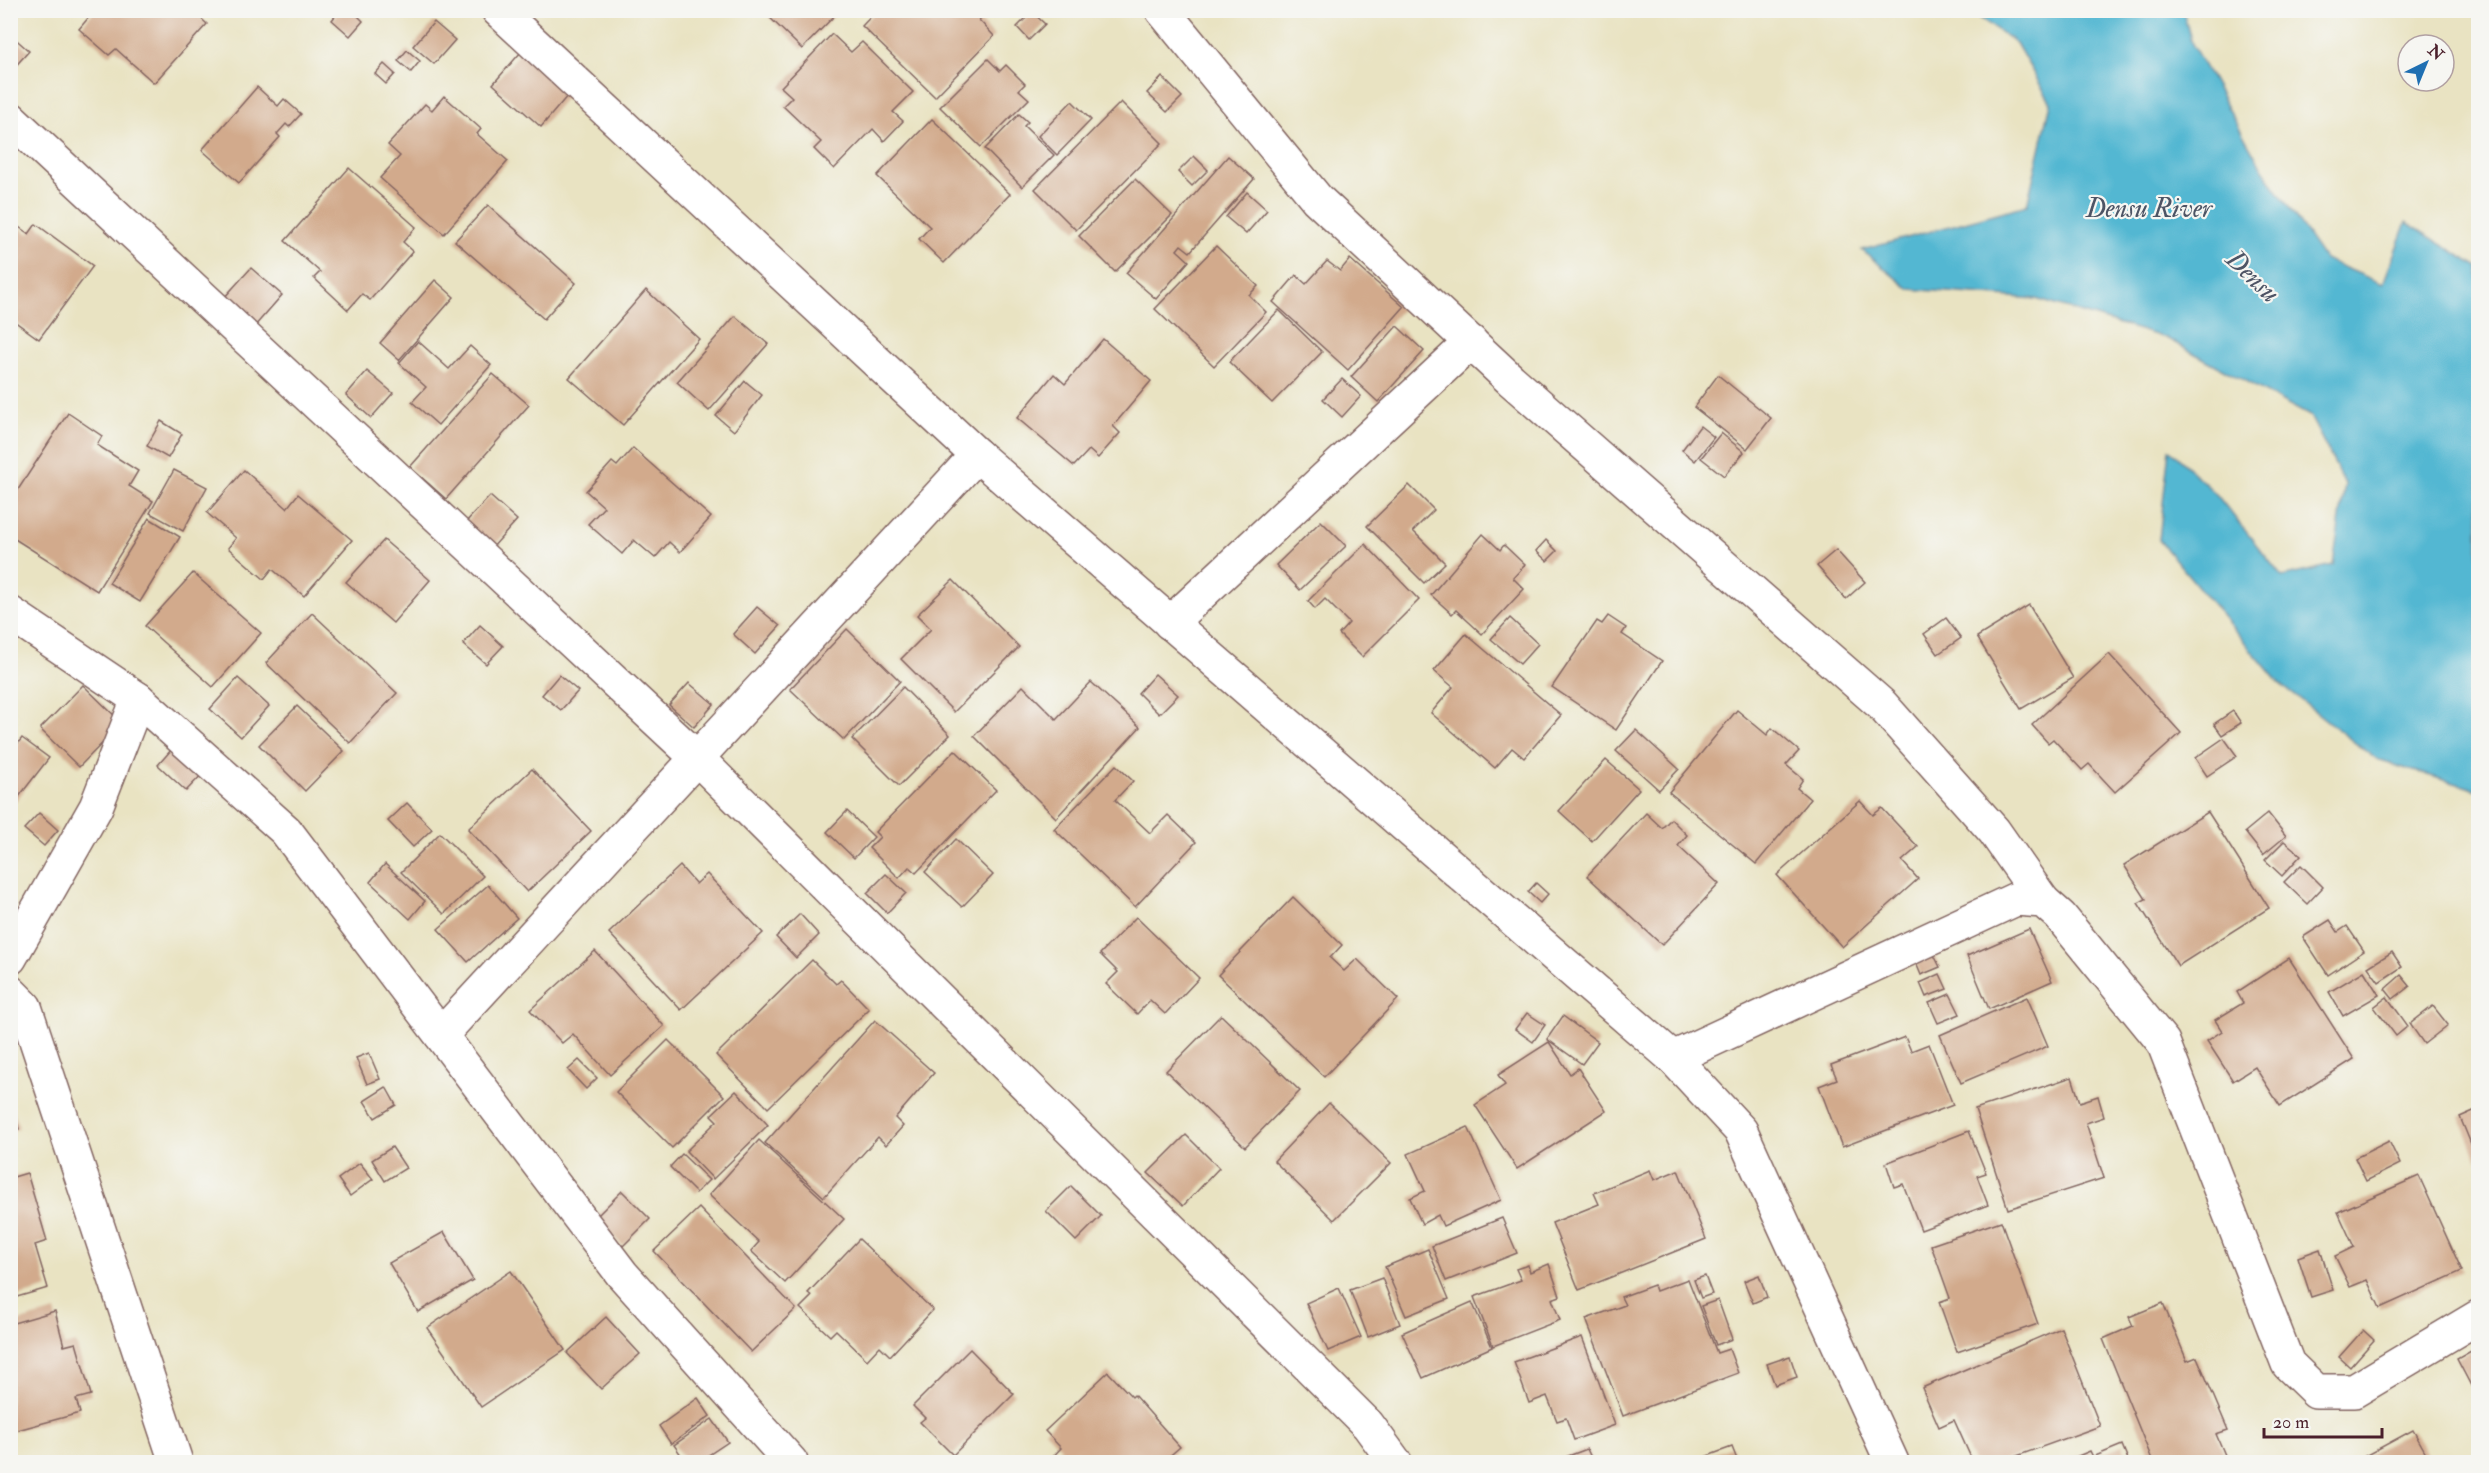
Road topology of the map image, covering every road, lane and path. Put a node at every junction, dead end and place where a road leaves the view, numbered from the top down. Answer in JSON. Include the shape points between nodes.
{"nodes":[{"id":1,"x":498,"y":10,"type":"edge"},
{"id":2,"x":1162,"y":10,"type":"edge"},
{"id":3,"x":10,"y":118,"type":"edge"},
{"id":4,"x":1471,"y":342,"type":"junction"},
{"id":5,"x":976,"y":455,"type":"junction"},
{"id":6,"x":10,"y":613,"type":"edge"},
{"id":7,"x":1170,"y":623,"type":"junction"},
{"id":8,"x":138,"y":699,"type":"junction"},
{"id":9,"x":696,"y":757,"type":"junction"},
{"id":10,"x":2043,"y":901,"type":"junction"},
{"id":11,"x":10,"y":958,"type":"edge"},
{"id":12,"x":10,"y":992,"type":"edge"},
{"id":13,"x":441,"y":1035,"type":"junction"},
{"id":14,"x":1673,"y":1058,"type":"junction"},
{"id":15,"x":2478,"y":1317,"type":"edge"},
{"id":16,"x":176,"y":1462,"type":"edge"},
{"id":17,"x":791,"y":1462,"type":"edge"},
{"id":18,"x":1395,"y":1462,"type":"edge"},
{"id":19,"x":1892,"y":1462,"type":"edge"}],
"edges":[{"from":1,"to":5,"type":"street"},
{"from":2,"to":4,"type":"street","via":[[1317,199]]},
{"from":3,"to":9,"type":"street"},
{"from":4,"to":7,"type":"street"},
{"from":4,"to":10,"type":"street","via":[[1882,705],[1994,831]]},
{"from":5,"to":7,"type":"street"},
{"from":5,"to":9,"type":"street"},
{"from":6,"to":8,"type":"street"},
{"from":7,"to":14,"type":"street"},
{"from":8,"to":11,"type":"street","via":[[96,807]]},
{"from":8,"to":13,"type":"street","via":[[286,831]]},
{"from":9,"to":13,"type":"street"},
{"from":9,"to":18,"type":"street","via":[[1368,1425]]},
{"from":10,"to":14,"type":"street","via":[[2016,898]]},
{"from":10,"to":15,"type":"street","via":[[2060,916],[2163,1042],[2288,1364],[2316,1391],[2354,1391]]},
{"from":12,"to":16,"type":"street","via":[[25,1007]]},
{"from":13,"to":17,"type":"street","via":[[622,1274]]},
{"from":14,"to":19,"type":"street","via":[[1741,1131]]}]}
